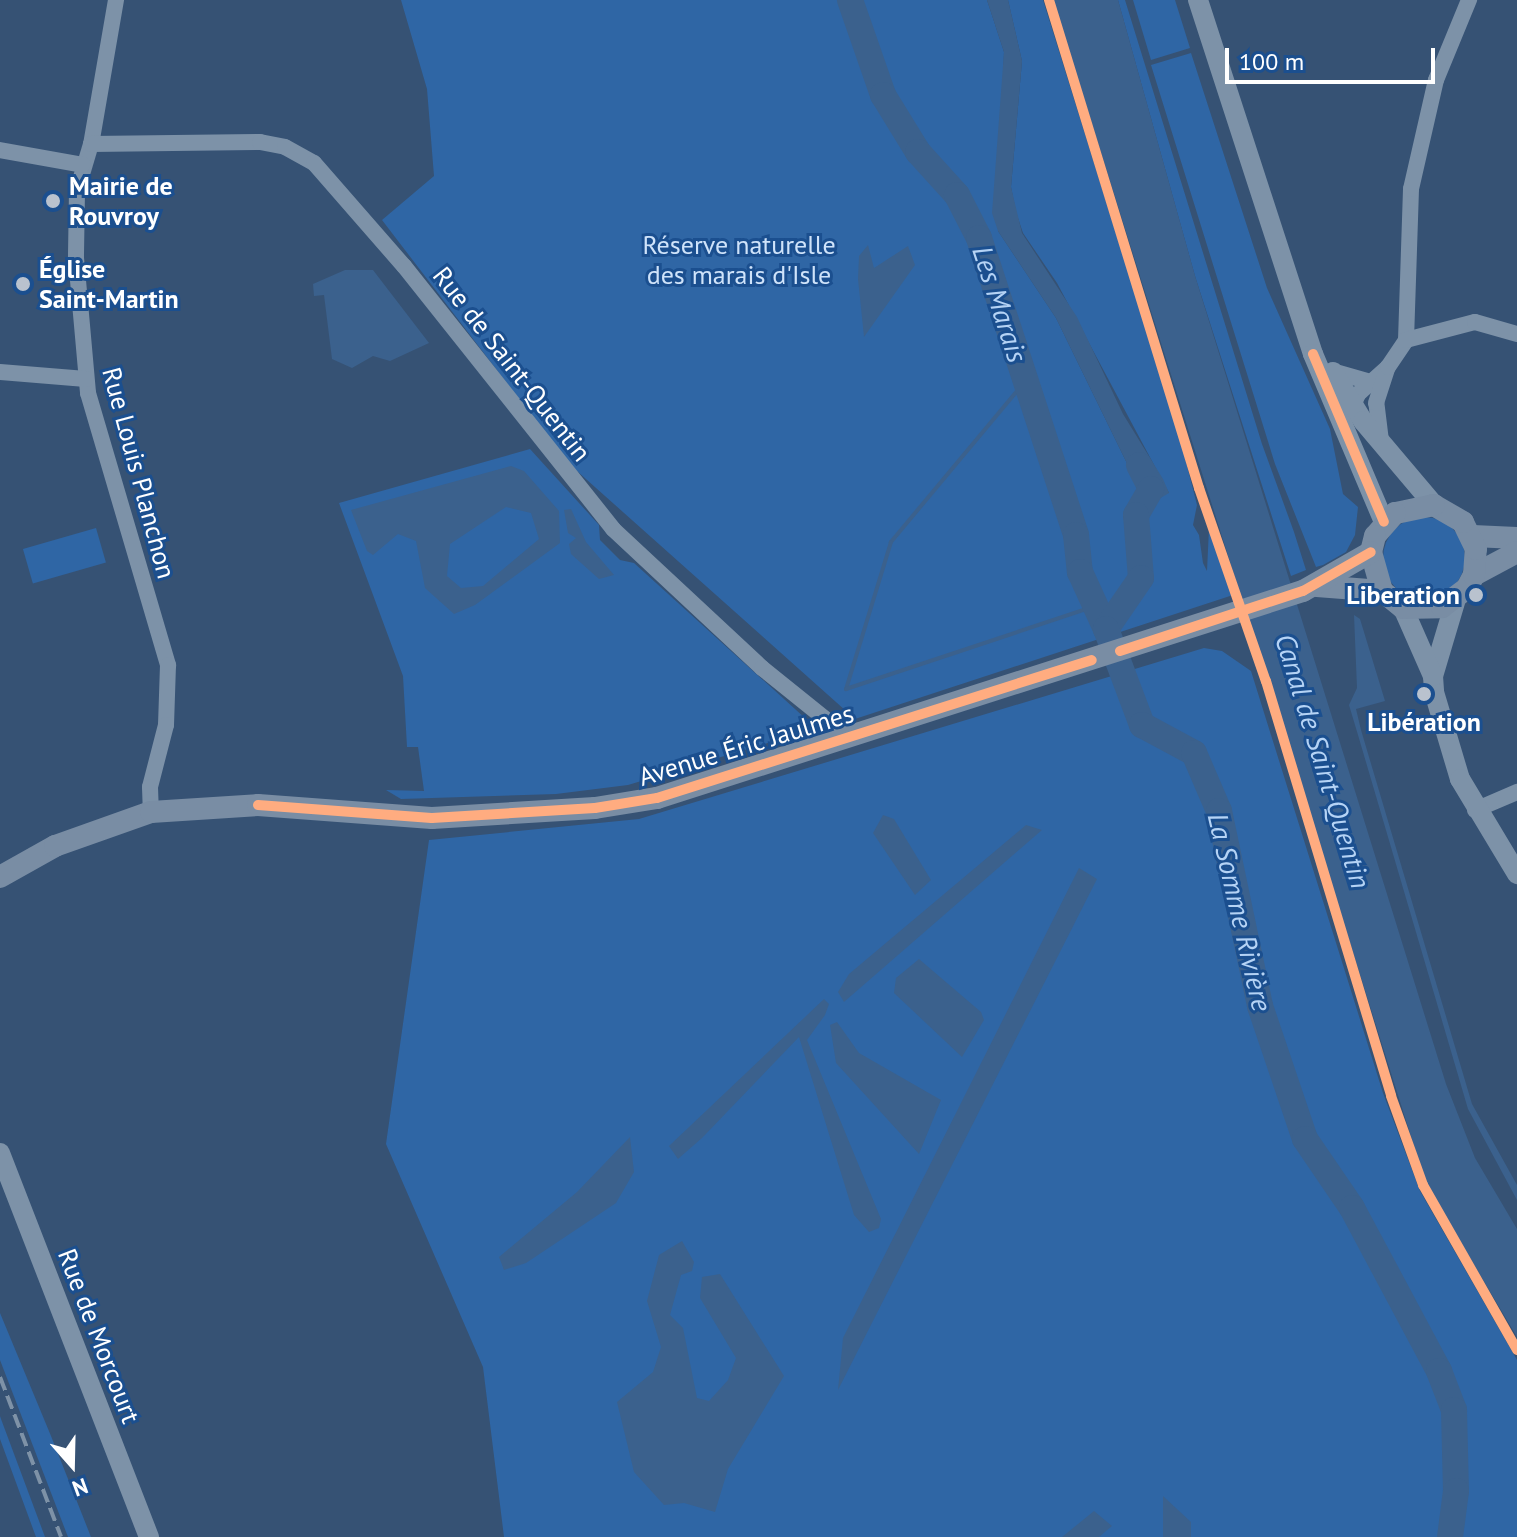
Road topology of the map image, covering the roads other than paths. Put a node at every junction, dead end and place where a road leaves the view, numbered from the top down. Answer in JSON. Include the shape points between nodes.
{"nodes":[{"id":1,"x":116,"y":0,"type":"edge"},
{"id":2,"x":1198,"y":0,"type":"edge"},
{"id":3,"x":1469,"y":0,"type":"edge"},
{"id":4,"x":91,"y":144,"type":"junction"},
{"id":5,"x":0,"y":150,"type":"edge"},
{"id":6,"x":83,"y":165,"type":"junction"},
{"id":7,"x":1303,"y":321,"type":"junction"},
{"id":8,"x":1517,"y":334,"type":"edge"},
{"id":9,"x":1406,"y":340,"type":"junction"},
{"id":10,"x":1388,"y":367,"type":"junction"},
{"id":11,"x":1332,"y":371,"type":"junction"},
{"id":12,"x":0,"y":372,"type":"edge"},
{"id":13,"x":86,"y":379,"type":"junction"},
{"id":14,"x":1370,"y":382,"type":"junction"},
{"id":15,"x":1351,"y":404,"type":"junction"},
{"id":16,"x":1351,"y":440,"type":"junction"},
{"id":17,"x":1381,"y":441,"type":"junction"},
{"id":18,"x":1434,"y":505,"type":"junction"},
{"id":19,"x":1384,"y":522,"type":"junction"},
{"id":20,"x":1473,"y":536,"type":"junction"},
{"id":21,"x":1517,"y":538,"type":"edge"},
{"id":22,"x":1371,"y":552,"type":"junction"},
{"id":23,"x":1517,"y":552,"type":"edge"},
{"id":24,"x":1474,"y":575,"type":"junction"},
{"id":25,"x":1310,"y":588,"type":"junction"},
{"id":26,"x":1382,"y":591,"type":"junction"},
{"id":27,"x":1456,"y":599,"type":"junction"},
{"id":28,"x":1403,"y":608,"type":"junction"},
{"id":29,"x":1433,"y":676,"type":"junction"},
{"id":30,"x":849,"y":738,"type":"junction"},
{"id":31,"x":1517,"y":792,"type":"edge"},
{"id":32,"x":1475,"y":810,"type":"junction"},
{"id":33,"x":151,"y":812,"type":"junction"},
{"id":34,"x":1517,"y":874,"type":"edge"},
{"id":35,"x":0,"y":877,"type":"edge"},
{"id":36,"x":0,"y":1153,"type":"edge"},
{"id":37,"x":149,"y":1537,"type":"edge"}],
"edges":[{"from":1,"to":4,"type":"street","name":"Rue Louis Planchon"},
{"from":2,"to":7,"type":"street"},
{"from":3,"to":9,"type":"street","via":[[1436,80],[1411,189]]},
{"from":4,"to":6,"type":"street","name":"Rue Louis Planchon"},
{"from":4,"to":30,"type":"street","name":"Rue de Saint-Quentin","via":[[260,142],[285,147],[314,163],[404,266],[613,529],[762,668]]},
{"from":5,"to":6,"type":"street"},
{"from":6,"to":13,"type":"street","name":"Rue Louis Planchon","via":[[76,236]]},
{"from":7,"to":11,"type":"street"},
{"from":7,"to":16,"type":"street"},
{"from":8,"to":9,"type":"street","via":[[1475,322]]},
{"from":9,"to":10,"type":"street"},
{"from":10,"to":14,"type":"street"},
{"from":10,"to":17,"type":"street","via":[[1376,403]]},
{"from":11,"to":14,"type":"street"},
{"from":11,"to":15,"type":"street"},
{"from":12,"to":13,"type":"street"},
{"from":13,"to":33,"type":"street","name":"Rue Louis Planchon","via":[[168,665],[166,725],[150,787]]},
{"from":14,"to":15,"type":"street"},
{"from":15,"to":16,"type":"street"},
{"from":15,"to":17,"type":"street"},
{"from":16,"to":19,"type":"street"},
{"from":17,"to":18,"type":"street"},
{"from":18,"to":19,"type":"main road","via":[[1407,507]]},
{"from":18,"to":20,"type":"main road","via":[[1450,511]]},
{"from":19,"to":22,"type":"main road"},
{"from":20,"to":21,"type":"main road"},
{"from":20,"to":24,"type":"main road"},
{"from":22,"to":25,"type":"main road"},
{"from":22,"to":26,"type":"main road"},
{"from":23,"to":24,"type":"main road"},
{"from":24,"to":27,"type":"main road"},
{"from":25,"to":26,"type":"main road"},
{"from":25,"to":30,"type":"main road","name":"Avenue Éric Jaulmes"},
{"from":26,"to":28,"type":"main road"},
{"from":27,"to":28,"type":"main road","via":[[1427,610]]},
{"from":27,"to":29,"type":"street"},
{"from":28,"to":29,"type":"street"},
{"from":29,"to":32,"type":"street","via":[[1445,738]]},
{"from":30,"to":33,"type":"main road","name":"Avenue Éric Jaulmes","via":[[670,794],[595,808],[432,818],[258,805]]},
{"from":31,"to":32,"type":"street"},
{"from":32,"to":34,"type":"street"},
{"from":33,"to":35,"type":"main road","name":"Avenue Éric Jaulmes","via":[[55,846]]},
{"from":36,"to":37,"type":"street","name":"Rue de Morcourt"}]}
